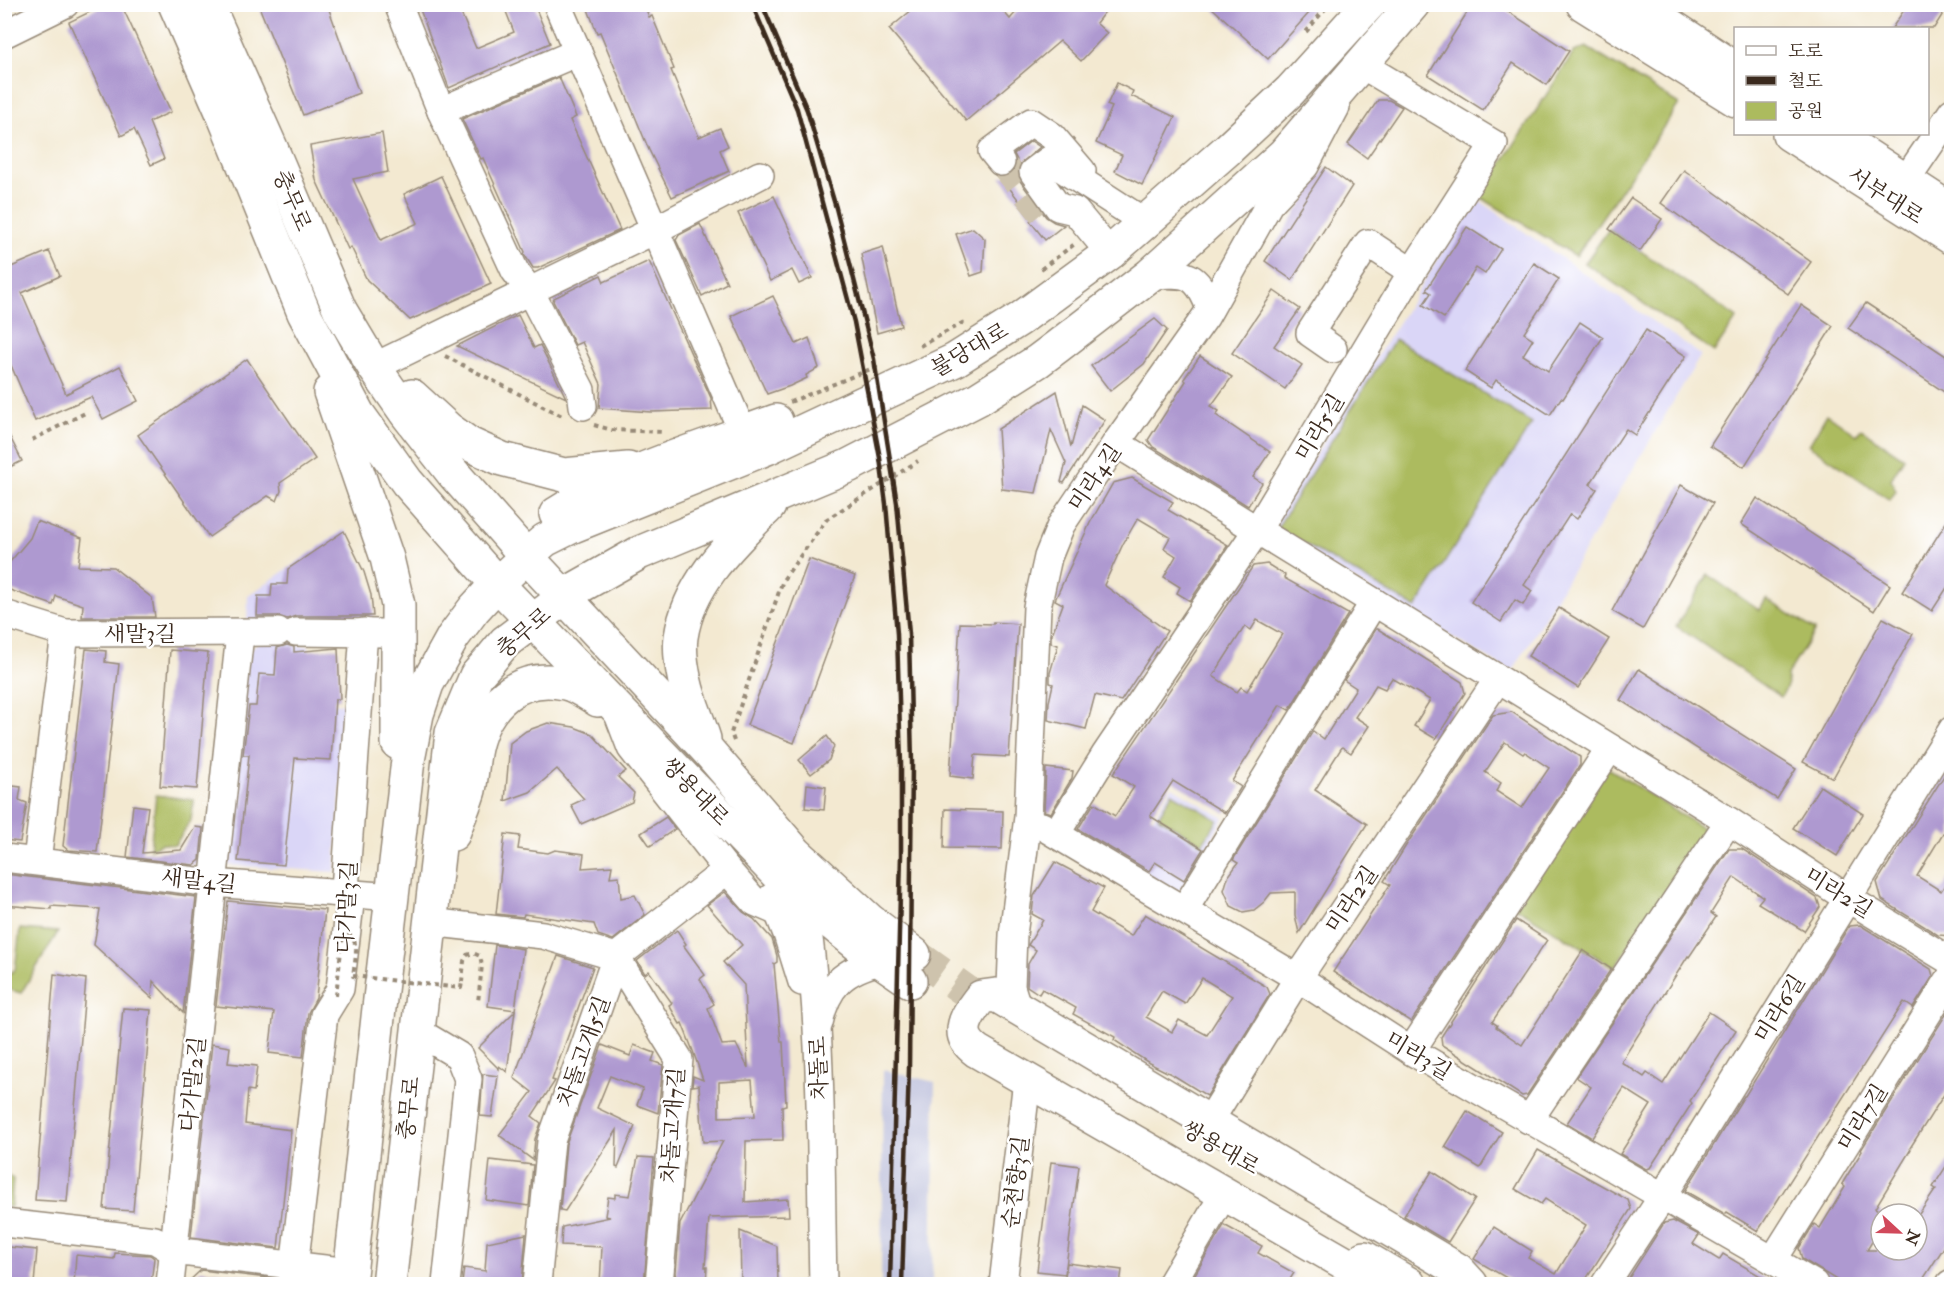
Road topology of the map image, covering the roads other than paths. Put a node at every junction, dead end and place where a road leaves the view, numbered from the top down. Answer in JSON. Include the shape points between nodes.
{"nodes":[{"id":1,"x":65,"y":4,"type":"edge"},
{"id":2,"x":175,"y":4,"type":"edge"},
{"id":3,"x":207,"y":4,"type":"edge"},
{"id":4,"x":398,"y":4,"type":"edge"},
{"id":5,"x":557,"y":4,"type":"edge"},
{"id":6,"x":1369,"y":4,"type":"edge"},
{"id":7,"x":1413,"y":4,"type":"edge"},
{"id":8,"x":1423,"y":4,"type":"edge"},
{"id":9,"x":1583,"y":4,"type":"edge"},
{"id":10,"x":1638,"y":4,"type":"edge"},
{"id":11,"x":1389,"y":32,"type":"junction"},
{"id":12,"x":4,"y":34,"type":"edge"},
{"id":13,"x":578,"y":52,"type":"junction"},
{"id":14,"x":1734,"y":68,"type":"edge"},
{"id":15,"x":1355,"y":73,"type":"junction"},
{"id":16,"x":1734,"y":99,"type":"edge"},
{"id":17,"x":441,"y":111,"type":"junction"},
{"id":18,"x":1952,"y":112,"type":"edge"},
{"id":19,"x":1791,"y":135,"type":"edge"},
{"id":20,"x":1835,"y":135,"type":"edge"},
{"id":21,"x":1001,"y":162,"type":"dead end"},
{"id":22,"x":760,"y":175,"type":"dead end"},
{"id":23,"x":1085,"y":184,"type":"junction"},
{"id":24,"x":1899,"y":190,"type":"junction"},
{"id":25,"x":1049,"y":203,"type":"junction"},
{"id":26,"x":1952,"y":211,"type":"edge"},
{"id":27,"x":1146,"y":223,"type":"junction"},
{"id":28,"x":654,"y":230,"type":"junction"},
{"id":29,"x":1094,"y":234,"type":"junction"},
{"id":30,"x":1952,"y":238,"type":"edge"},
{"id":31,"x":1412,"y":272,"type":"junction"},
{"id":32,"x":1150,"y":275,"type":"junction"},
{"id":33,"x":530,"y":291,"type":"junction"},
{"id":34,"x":1210,"y":308,"type":"junction"},
{"id":35,"x":304,"y":313,"type":"junction"},
{"id":36,"x":1333,"y":349,"type":"dead end"},
{"id":37,"x":374,"y":367,"type":"junction"},
{"id":38,"x":857,"y":406,"type":"junction"},
{"id":39,"x":583,"y":417,"type":"road end"},
{"id":40,"x":743,"y":433,"type":"junction"},
{"id":41,"x":1116,"y":443,"type":"junction"},
{"id":42,"x":648,"y":467,"type":"junction"},
{"id":43,"x":777,"y":497,"type":"junction"},
{"id":44,"x":1257,"y":530,"type":"junction"},
{"id":45,"x":527,"y":556,"type":"junction"},
{"id":46,"x":497,"y":584,"type":"junction"},
{"id":47,"x":565,"y":597,"type":"junction"},
{"id":48,"x":1374,"y":602,"type":"junction"},
{"id":49,"x":4,"y":614,"type":"edge"},
{"id":50,"x":532,"y":621,"type":"junction"},
{"id":51,"x":364,"y":632,"type":"junction"},
{"id":52,"x":65,"y":633,"type":"junction"},
{"id":53,"x":240,"y":634,"type":"junction"},
{"id":54,"x":398,"y":634,"type":"junction"},
{"id":55,"x":1498,"y":678,"type":"junction"},
{"id":56,"x":616,"y":709,"type":"junction"},
{"id":57,"x":417,"y":714,"type":"junction"},
{"id":58,"x":1952,"y":730,"type":"edge"},
{"id":59,"x":452,"y":733,"type":"junction"},
{"id":60,"x":722,"y":748,"type":"junction"},
{"id":61,"x":1610,"y":748,"type":"junction"},
{"id":62,"x":1028,"y":818,"type":"junction"},
{"id":63,"x":1729,"y":821,"type":"junction"},
{"id":64,"x":1056,"y":834,"type":"junction"},
{"id":65,"x":796,"y":854,"type":"junction"},
{"id":66,"x":398,"y":855,"type":"junction"},
{"id":67,"x":4,"y":858,"type":"edge"},
{"id":68,"x":37,"y":861,"type":"junction"},
{"id":69,"x":727,"y":870,"type":"junction"},
{"id":70,"x":213,"y":883,"type":"junction"},
{"id":71,"x":347,"y":893,"type":"junction"},
{"id":72,"x":393,"y":897,"type":"junction"},
{"id":73,"x":1847,"y":898,"type":"junction"},
{"id":74,"x":791,"y":906,"type":"junction"},
{"id":75,"x":431,"y":908,"type":"junction"},
{"id":76,"x":1184,"y":910,"type":"junction"},
{"id":77,"x":1013,"y":935,"type":"junction"},
{"id":78,"x":616,"y":957,"type":"junction"},
{"id":79,"x":881,"y":961,"type":"junction"},
{"id":80,"x":1952,"y":962,"type":"edge"},
{"id":81,"x":1952,"y":975,"type":"edge"},
{"id":82,"x":1298,"y":978,"type":"junction"},
{"id":83,"x":990,"y":1008,"type":"junction"},
{"id":84,"x":817,"y":1030,"type":"junction"},
{"id":85,"x":417,"y":1031,"type":"junction"},
{"id":86,"x":1411,"y":1051,"type":"junction"},
{"id":87,"x":1027,"y":1080,"type":"junction"},
{"id":88,"x":1529,"y":1120,"type":"junction"},
{"id":89,"x":1209,"y":1122,"type":"junction"},
{"id":90,"x":1224,"y":1194,"type":"junction"},
{"id":91,"x":1663,"y":1196,"type":"junction"},
{"id":92,"x":4,"y":1222,"type":"edge"},
{"id":93,"x":173,"y":1251,"type":"junction"},
{"id":94,"x":1773,"y":1260,"type":"junction"},
{"id":95,"x":294,"y":1275,"type":"edge"},
{"id":96,"x":350,"y":1278,"type":"edge"},
{"id":97,"x":170,"y":1284,"type":"edge"},
{"id":98,"x":388,"y":1284,"type":"edge"},
{"id":99,"x":446,"y":1284,"type":"edge"},
{"id":100,"x":537,"y":1284,"type":"edge"},
{"id":101,"x":660,"y":1284,"type":"edge"},
{"id":102,"x":823,"y":1284,"type":"edge"},
{"id":103,"x":1003,"y":1284,"type":"edge"},
{"id":104,"x":1171,"y":1284,"type":"edge"},
{"id":105,"x":1381,"y":1284,"type":"edge"},
{"id":106,"x":1409,"y":1284,"type":"edge"},
{"id":107,"x":1458,"y":1284,"type":"edge"},
{"id":108,"x":1471,"y":1284,"type":"edge"},
{"id":109,"x":1605,"y":1284,"type":"edge"},
{"id":110,"x":1814,"y":1284,"type":"edge"}],
"edges":[{"from":1,"to":12,"type":"street"},
{"from":2,"to":35,"type":"main road","name":"충무로"},
{"from":3,"to":37,"type":"main road","name":"충무로","via":[[340,310]]},
{"from":4,"to":17,"type":"street"},
{"from":5,"to":13,"type":"street"},
{"from":6,"to":27,"type":"main road","name":"불당대로","via":[[1290,92]]},
{"from":7,"to":11,"type":"main road","name":"불당대로"},
{"from":8,"to":11,"type":"main road"},
{"from":9,"to":16,"type":"main road"},
{"from":10,"to":14,"type":"main road"},
{"from":11,"to":15,"type":"main road","name":"불당대로"},
{"from":13,"to":17,"type":"street"},
{"from":13,"to":28,"type":"street"},
{"from":15,"to":31,"type":"street","name":"미라5길","via":[[1494,144]]},
{"from":15,"to":32,"type":"main road","name":"불당대로","via":[[1284,154]]},
{"from":15,"to":34,"type":"street","name":"미라4길","via":[[1305,166],[1269,204]]},
{"from":17,"to":33,"type":"street","via":[[515,271]]},
{"from":18,"to":24,"type":"street"},
{"from":19,"to":24,"type":"main road","name":"서부대로"},
{"from":20,"to":24,"type":"main road","name":"서부대로"},
{"from":21,"to":23,"type":"street","via":[[992,151],[1031,122],[1052,136]]},
{"from":22,"to":28,"type":"street"},
{"from":23,"to":25,"type":"street"},
{"from":23,"to":25,"type":"street","via":[[1049,160],[1033,172]]},
{"from":23,"to":27,"type":"street"},
{"from":23,"to":29,"type":"street","via":[[1099,205]]},
{"from":24,"to":26,"type":"main road","name":"서부대로"},
{"from":24,"to":30,"type":"main road","name":"서부대로"},
{"from":25,"to":29,"type":"street","via":[[1075,211]]},
{"from":27,"to":29,"type":"main road","name":"불당대로"},
{"from":28,"to":33,"type":"street"},
{"from":28,"to":40,"type":"street"},
{"from":29,"to":38,"type":"main road","name":"불당대로","via":[[1020,319],[955,360]]},
{"from":31,"to":36,"type":"street","via":[[1368,243],[1310,333]]},
{"from":31,"to":44,"type":"street","name":"미라5길"},
{"from":32,"to":34,"type":"street","via":[[1187,275],[1202,288]]},
{"from":32,"to":43,"type":"main road","name":"불당대로","via":[[1038,361],[978,399],[848,466]]},
{"from":33,"to":37,"type":"street"},
{"from":33,"to":39,"type":"street","via":[[581,390]]},
{"from":34,"to":41,"type":"street","name":"미라4길"},
{"from":35,"to":46,"type":"main road","name":"충무로","via":[[357,414],[407,482]]},
{"from":35,"to":54,"type":"main road","via":[[387,558],[398,605]]},
{"from":37,"to":42,"type":"main road","via":[[448,429],[502,459],[564,475]]},
{"from":37,"to":45,"type":"main road","name":"충무로","via":[[452,472]]},
{"from":38,"to":40,"type":"main road","via":[[802,411]]},
{"from":38,"to":45,"type":"main road","name":"불당대로","via":[[767,448],[573,525],[545,540]]},
{"from":40,"to":42,"type":"main road"},
{"from":41,"to":44,"type":"street","name":"미라2길"},
{"from":41,"to":62,"type":"street","name":"미라4길","via":[[1062,525],[1048,557],[1037,607]]},
{"from":42,"to":45,"type":"main road","via":[[573,503],[541,524],[529,538]]},
{"from":43,"to":47,"type":"main road","name":"불당대로","via":[[639,553]]},
{"from":43,"to":60,"type":"main road","via":[[700,584],[680,638],[685,684]]},
{"from":44,"to":48,"type":"street","name":"미라2길"},
{"from":44,"to":64,"type":"street","name":"미라5길"},
{"from":45,"to":46,"type":"main road","name":"불당대로"},
{"from":45,"to":47,"type":"main road","name":"충무로"},
{"from":46,"to":50,"type":"main road","name":"쌍용대로"},
{"from":46,"to":57,"type":"main road","name":"충무로","via":[[453,637],[427,684]]},
{"from":47,"to":50,"type":"main road","name":"충무로"},
{"from":47,"to":60,"type":"main road","name":"쌍용대로"},
{"from":48,"to":55,"type":"street","name":"미라2길"},
{"from":48,"to":76,"type":"street"},
{"from":49,"to":52,"type":"street","name":"새말3길"},
{"from":50,"to":56,"type":"main road","name":"쌍용대로"},
{"from":50,"to":59,"type":"main road","name":"충무로","via":[[505,642],[476,676]]},
{"from":51,"to":53,"type":"street","name":"새말3길"},
{"from":51,"to":54,"type":"street","name":"새말3길"},
{"from":51,"to":71,"type":"street","name":"다가말3길"},
{"from":52,"to":53,"type":"street","name":"새말3길"},
{"from":52,"to":68,"type":"street"},
{"from":53,"to":70,"type":"street","name":"다가말2길"},
{"from":54,"to":66,"type":"main road"},
{"from":55,"to":61,"type":"street","name":"미라2길"},
{"from":55,"to":82,"type":"street","name":"미라2길"},
{"from":56,"to":69,"type":"street","via":[[631,747]]},
{"from":56,"to":74,"type":"main road","name":"쌍용대로","via":[[730,826]]},
{"from":56,"to":75,"type":"main road","via":[[568,683],[524,684],[503,696],[475,746],[469,789]]},
{"from":57,"to":59,"type":"main road","via":[[438,680],[454,673],[462,683]]},
{"from":57,"to":66,"type":"main road","name":"충무로"},
{"from":58,"to":73,"type":"street","name":"미라6길"},
{"from":59,"to":75,"type":"main road","name":"충무로"},
{"from":60,"to":65,"type":"main road","name":"쌍용대로"},
{"from":61,"to":63,"type":"street","name":"미라2길"},
{"from":61,"to":86,"type":"street"},
{"from":62,"to":64,"type":"street","name":"미라3길"},
{"from":62,"to":77,"type":"street","name":"미라4길"},
{"from":63,"to":73,"type":"street","name":"미라2길"},
{"from":63,"to":88,"type":"street"},
{"from":64,"to":76,"type":"street","name":"미라3길"},
{"from":65,"to":74,"type":"street","name":"차돌로"},
{"from":65,"to":79,"type":"main road","name":"쌍용대로","via":[[869,920],[912,968]]},
{"from":66,"to":72,"type":"main road","name":"충무로"},
{"from":67,"to":68,"type":"street","name":"새말4길"},
{"from":68,"to":70,"type":"street","name":"새말4길"},
{"from":69,"to":74,"type":"street","via":[[755,902]]},
{"from":69,"to":78,"type":"street"},
{"from":70,"to":71,"type":"street","name":"새말4길"},
{"from":70,"to":93,"type":"street","name":"다가말2길"},
{"from":71,"to":72,"type":"street","name":"새말4길"},
{"from":71,"to":95,"type":"street","name":"다가말3길","via":[[350,904],[340,989],[324,1015]]},
{"from":72,"to":96,"type":"main road","name":"충무로"},
{"from":73,"to":80,"type":"street","name":"미라2길"},
{"from":73,"to":91,"type":"street","name":"미라6길"},
{"from":74,"to":79,"type":"main road","name":"쌍용대로"},
{"from":74,"to":84,"type":"street","name":"차돌로","via":[[808,929]]},
{"from":75,"to":78,"type":"street"},
{"from":75,"to":85,"type":"main road","name":"충무로"},
{"from":76,"to":82,"type":"street","name":"미라3길"},
{"from":77,"to":83,"type":"street"},
{"from":77,"to":83,"type":"street","via":[[1011,987]]},
{"from":78,"to":100,"type":"street","name":"차돌고개5길","via":[[551,1141]]},
{"from":78,"to":101,"type":"street","name":"차돌고개7길","via":[[679,1059]]},
{"from":79,"to":84,"type":"street","via":[[852,971],[837,982],[823,1005]]},
{"from":81,"to":94,"type":"street","name":"미라7길"},
{"from":82,"to":86,"type":"street","name":"미라3길"},
{"from":82,"to":89,"type":"street","name":"미라2길"},
{"from":83,"to":87,"type":"main road","via":[[964,1024],[968,1045]]},
{"from":83,"to":89,"type":"main road"},
{"from":83,"to":106,"type":"main road","name":"쌍용대로"},
{"from":83,"to":107,"type":"main road","name":"쌍용대로"},
{"from":84,"to":102,"type":"street","name":"차돌로"},
{"from":85,"to":98,"type":"main road","name":"충무로"},
{"from":85,"to":99,"type":"street","via":[[459,1056],[468,1079]]},
{"from":86,"to":88,"type":"street","name":"미라3길"},
{"from":87,"to":90,"type":"main road"},
{"from":87,"to":103,"type":"street","name":"순천향3길"},
{"from":88,"to":91,"type":"street","name":"미라3길"},
{"from":89,"to":108,"type":"main road","via":[[1458,1270]]},
{"from":90,"to":104,"type":"street"},
{"from":90,"to":105,"type":"main road"},
{"from":91,"to":94,"type":"street","name":"미라3길"},
{"from":91,"to":109,"type":"street","name":"미라6길"},
{"from":92,"to":93,"type":"street","via":[[155,1240]]},
{"from":93,"to":95,"type":"street"},
{"from":93,"to":97,"type":"street","name":"다가말2길"},
{"from":94,"to":110,"type":"street","name":"미라3길"},
{"from":95,"to":96,"type":"street"}]}
